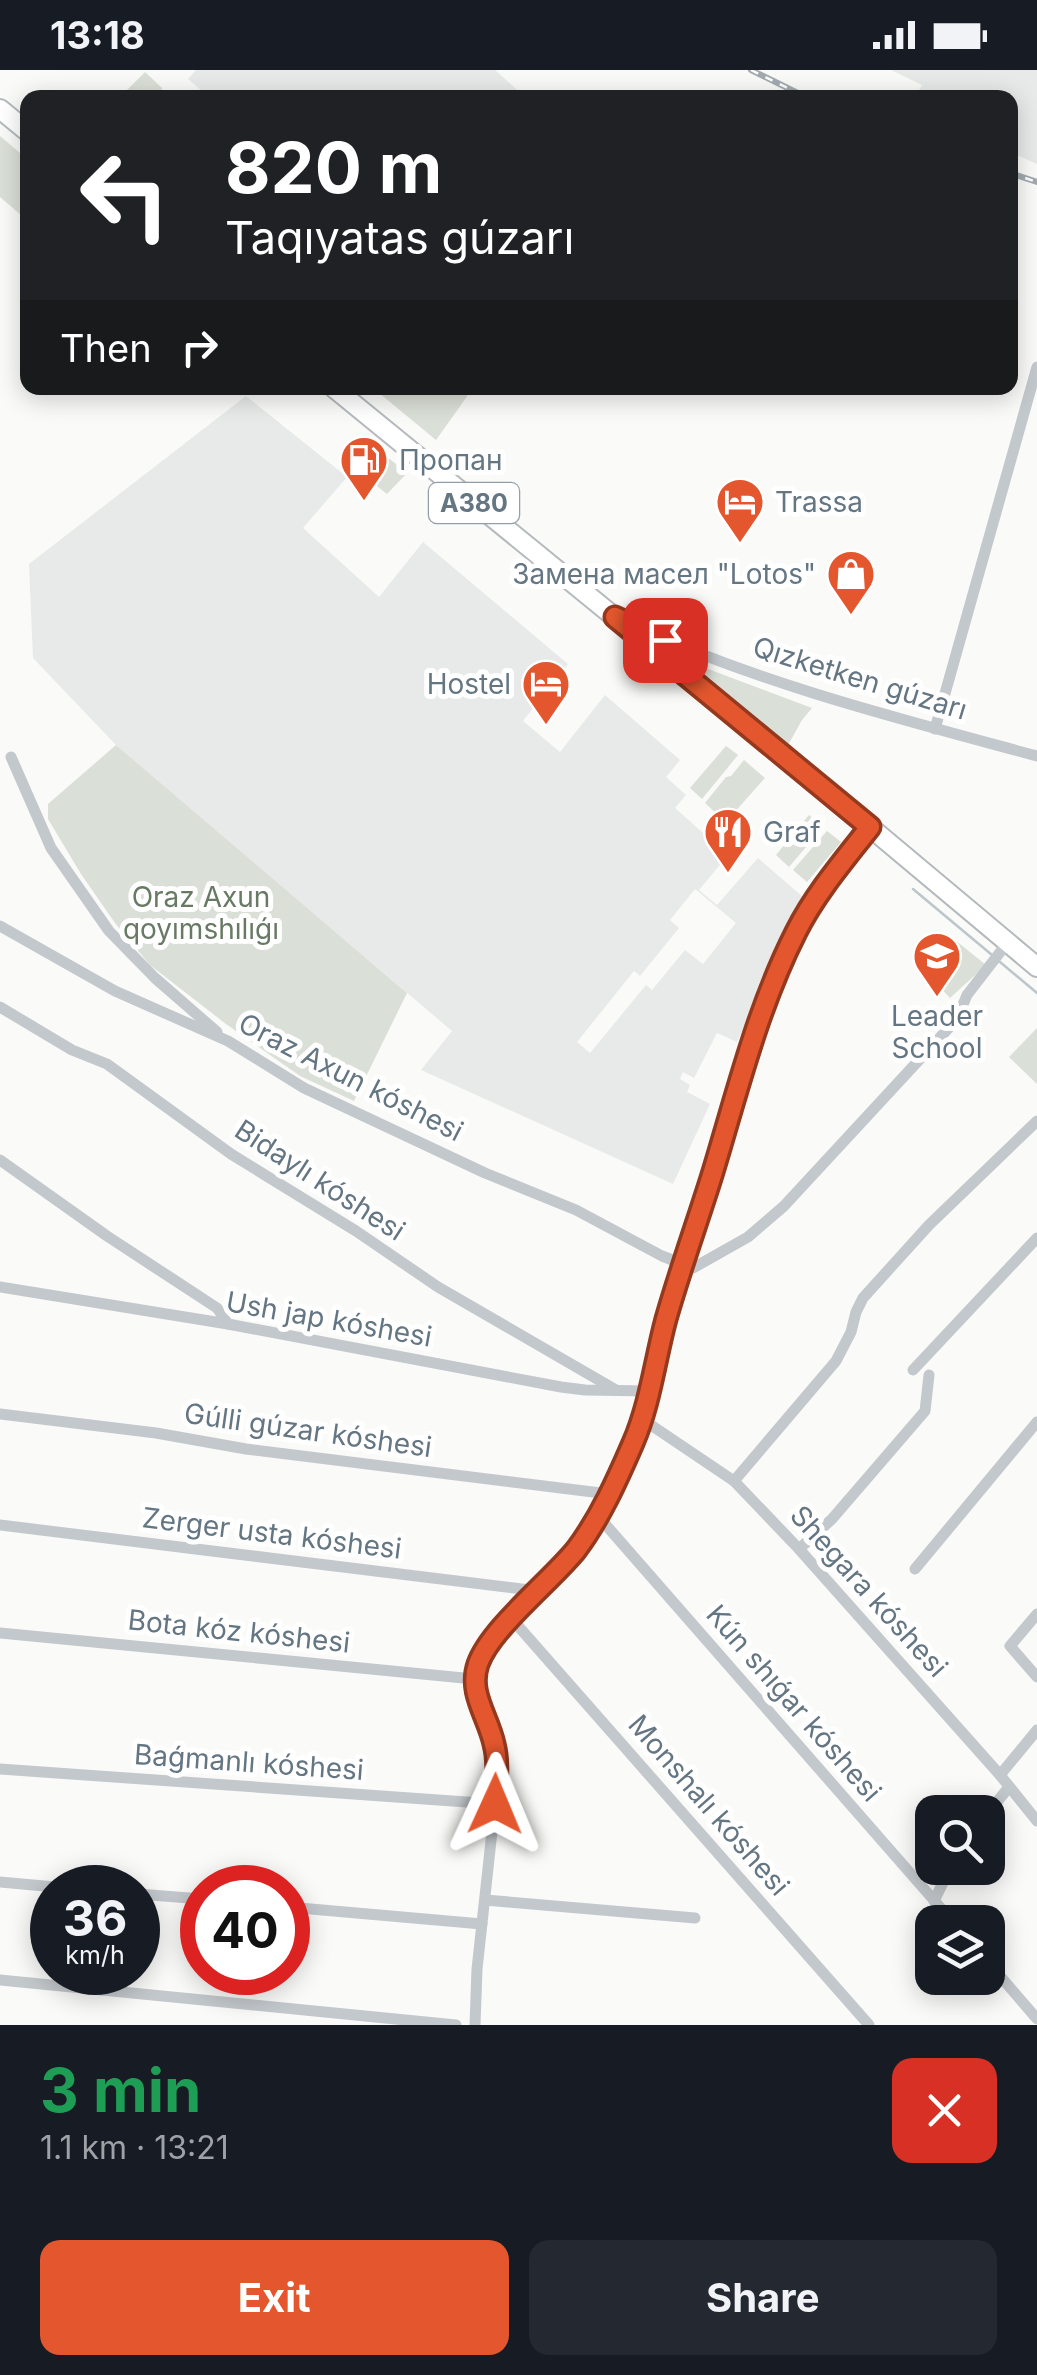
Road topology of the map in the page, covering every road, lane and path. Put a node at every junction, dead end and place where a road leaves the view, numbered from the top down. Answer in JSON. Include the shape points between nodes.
{"nodes":[{"id":1,"x":0,"y":109,"type":"edge"},
{"id":2,"x":20,"y":125,"type":"edge"},
{"id":3,"x":1037,"y":367,"type":"edge"},
{"id":4,"x":343,"y":395,"type":"edge"},
{"id":5,"x":615,"y":617,"type":"junction"},
{"id":6,"x":935,"y":729,"type":"junction"},
{"id":7,"x":1037,"y":756,"type":"edge"},
{"id":8,"x":11,"y":757,"type":"dead end"},
{"id":9,"x":870,"y":827,"type":"junction"},
{"id":10,"x":0,"y":926,"type":"edge"},
{"id":11,"x":1008,"y":942,"type":"junction"},
{"id":12,"x":1037,"y":967,"type":"edge"},
{"id":13,"x":0,"y":1007,"type":"edge"},
{"id":14,"x":228,"y":1041,"type":"junction"},
{"id":15,"x":1037,"y":1121,"type":"edge"},
{"id":16,"x":0,"y":1160,"type":"edge"},
{"id":17,"x":1037,"y":1238,"type":"edge"},
{"id":18,"x":684,"y":1264,"type":"junction"},
{"id":19,"x":0,"y":1287,"type":"edge"},
{"id":20,"x":228,"y":1324,"type":"junction"},
{"id":21,"x":913,"y":1370,"type":"dead end"},
{"id":22,"x":929,"y":1375,"type":"dead end"},
{"id":23,"x":616,"y":1390,"type":"junction"},
{"id":24,"x":649,"y":1391,"type":"junction"},
{"id":25,"x":0,"y":1414,"type":"edge"},
{"id":26,"x":642,"y":1420,"type":"junction"},
{"id":27,"x":1037,"y":1422,"type":"edge"},
{"id":28,"x":734,"y":1481,"type":"junction"},
{"id":29,"x":609,"y":1494,"type":"junction"},
{"id":30,"x":598,"y":1516,"type":"junction"},
{"id":31,"x":0,"y":1526,"type":"edge"},
{"id":32,"x":799,"y":1549,"type":"junction"},
{"id":33,"x":914,"y":1569,"type":"dead end"},
{"id":34,"x":538,"y":1592,"type":"junction"},
{"id":35,"x":1037,"y":1614,"type":"edge"},
{"id":36,"x":511,"y":1618,"type":"junction"},
{"id":37,"x":0,"y":1633,"type":"edge"},
{"id":38,"x":1037,"y":1677,"type":"edge"},
{"id":39,"x":474,"y":1679,"type":"junction"},
{"id":40,"x":1037,"y":1730,"type":"edge"},
{"id":41,"x":0,"y":1769,"type":"edge"},
{"id":42,"x":1000,"y":1774,"type":"junction"},
{"id":43,"x":1010,"y":1787,"type":"junction"},
{"id":44,"x":1003,"y":1795,"type":"edge"},
{"id":45,"x":495,"y":1804,"type":"junction"},
{"id":46,"x":1037,"y":1821,"type":"edge"},
{"id":47,"x":0,"y":1882,"type":"edge"},
{"id":48,"x":30,"y":1885,"type":"edge"},
{"id":49,"x":942,"y":1885,"type":"edge"},
{"id":50,"x":485,"y":1900,"type":"junction"},
{"id":51,"x":934,"y":1900,"type":"junction"},
{"id":52,"x":938,"y":1905,"type":"edge"},
{"id":53,"x":310,"y":1909,"type":"edge"},
{"id":54,"x":694,"y":1918,"type":"dead end"},
{"id":55,"x":482,"y":1924,"type":"junction"},
{"id":56,"x":0,"y":1980,"type":"edge"},
{"id":57,"x":1005,"y":1982,"type":"edge"},
{"id":58,"x":1037,"y":2019,"type":"edge"},
{"id":59,"x":456,"y":2025,"type":"edge"},
{"id":60,"x":475,"y":2025,"type":"edge"},
{"id":61,"x":868,"y":2025,"type":"edge"}],
"edges":[{"from":1,"to":2,"type":"highway"},
{"from":3,"to":6,"type":"street"},
{"from":4,"to":5,"type":"highway","number":"A380"},
{"from":5,"to":6,"type":"street","name":"Qızketken gúzarı","via":[[758,676]]},
{"from":5,"to":9,"type":"highway","number":"A380"},
{"from":6,"to":7,"type":"street","name":"Qızketken gúzarı"},
{"from":8,"to":14,"type":"street","via":[[51,848],[110,932]]},
{"from":9,"to":11,"type":"highway","number":"A380"},
{"from":9,"to":18,"type":"street","via":[[808,909],[787,952],[745,1059]]},
{"from":10,"to":14,"type":"street","name":"Oraz Axun kóshesi","via":[[115,991]]},
{"from":11,"to":12,"type":"highway","number":"A380"},
{"from":11,"to":18,"type":"street","via":[[957,1019],[784,1206],[748,1237],[693,1268]]},
{"from":13,"to":23,"type":"street","name":"Bidaylı kóshesi","via":[[107,1064],[231,1154],[438,1287]]},
{"from":14,"to":18,"type":"street","name":"Oraz Axun kóshesi","via":[[304,1088]]},
{"from":15,"to":28,"type":"street","via":[[862,1298],[836,1361]]},
{"from":16,"to":20,"type":"street","via":[[217,1308]]},
{"from":17,"to":21,"type":"street"},
{"from":18,"to":24,"type":"street"},
{"from":19,"to":20,"type":"street","name":"Ush jap kóshesi"},
{"from":20,"to":23,"type":"street","name":"Ush jap kóshesi","via":[[561,1387]]},
{"from":22,"to":32,"type":"street","via":[[926,1411]]},
{"from":23,"to":24,"type":"street","name":"Ush jap kóshesi"},
{"from":24,"to":26,"type":"street"},
{"from":25,"to":29,"type":"street","name":"Gúlli gúzar kóshesi"},
{"from":26,"to":28,"type":"street","name":"Shegara kóshesi"},
{"from":26,"to":29,"type":"street"},
{"from":27,"to":33,"type":"street"},
{"from":28,"to":32,"type":"street","name":"Shegara kóshesi"},
{"from":29,"to":30,"type":"street"},
{"from":30,"to":34,"type":"street"},
{"from":30,"to":51,"type":"street","name":"Kún shıǵar kóshesi"},
{"from":31,"to":34,"type":"street","name":"Zerger usta kóshesi"},
{"from":32,"to":42,"type":"street","name":"Shegara kóshesi"},
{"from":34,"to":36,"type":"street"},
{"from":35,"to":38,"type":"street","via":[[1010,1646]]},
{"from":36,"to":39,"type":"street","via":[[479,1660]]},
{"from":36,"to":61,"type":"street","name":"Monshalı kóshesi"},
{"from":37,"to":39,"type":"street","name":"Bota kóz kóshesi"},
{"from":39,"to":45,"type":"street","via":[[494,1744]]},
{"from":40,"to":42,"type":"street"},
{"from":41,"to":45,"type":"street","name":"Baǵmanlı kóshesi"},
{"from":42,"to":43,"type":"street","name":"Shegara kóshesi"},
{"from":43,"to":44,"type":"street"},
{"from":43,"to":46,"type":"street","name":"Shegara kóshesi"},
{"from":45,"to":50,"type":"street"},
{"from":47,"to":48,"type":"street"},
{"from":49,"to":51,"type":"street"},
{"from":50,"to":54,"type":"street"},
{"from":50,"to":55,"type":"street"},
{"from":51,"to":52,"type":"street","name":"Kún shıǵar kóshesi"},
{"from":53,"to":55,"type":"street"},
{"from":55,"to":60,"type":"street"},
{"from":56,"to":59,"type":"street"},
{"from":57,"to":58,"type":"street"}]}
